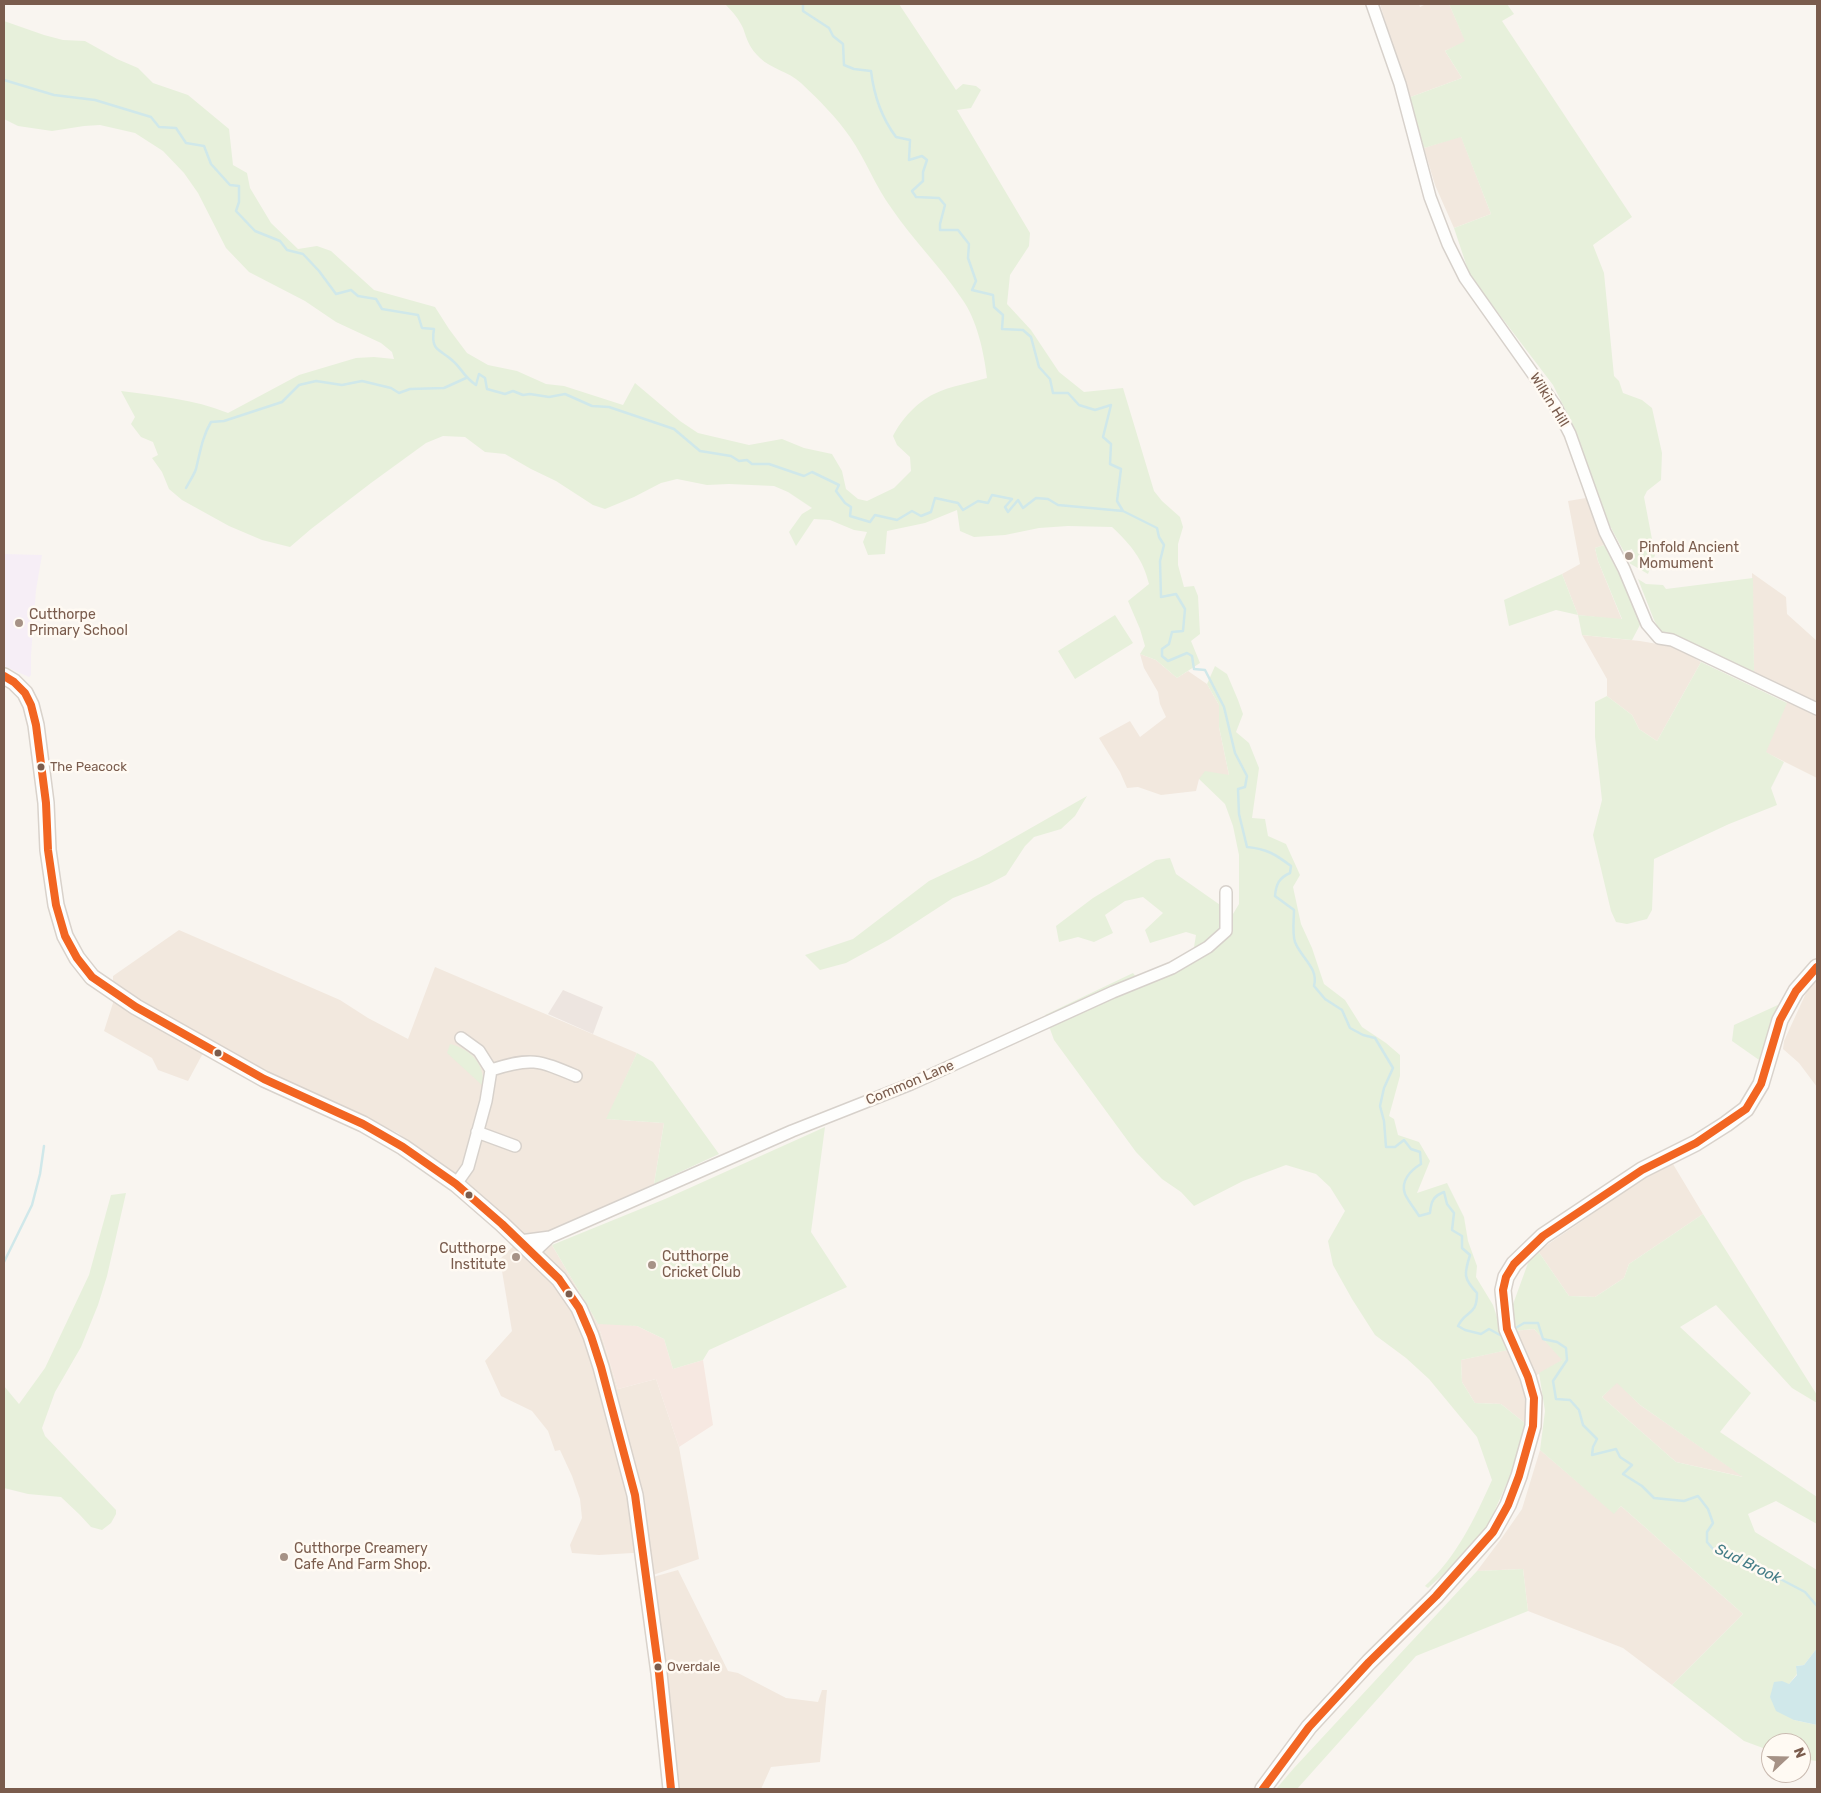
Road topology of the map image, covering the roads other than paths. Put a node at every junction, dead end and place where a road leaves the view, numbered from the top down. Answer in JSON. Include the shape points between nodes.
{"nodes":[{"id":1,"x":1372,"y":4,"type":"edge"},
{"id":2,"x":4,"y":676,"type":"edge"},
{"id":3,"x":1817,"y":709,"type":"edge"},
{"id":4,"x":1226,"y":892,"type":"dead end"},
{"id":5,"x":1817,"y":967,"type":"edge"},
{"id":6,"x":461,"y":1038,"type":"dead end"},
{"id":7,"x":491,"y":1070,"type":"junction"},
{"id":8,"x":576,"y":1076,"type":"dead end"},
{"id":9,"x":477,"y":1132,"type":"junction"},
{"id":10,"x":515,"y":1146,"type":"dead end"},
{"id":11,"x":456,"y":1184,"type":"junction"},
{"id":12,"x":550,"y":1237,"type":"junction"},
{"id":13,"x":520,"y":1241,"type":"junction"},
{"id":14,"x":533,"y":1253,"type":"junction"},
{"id":15,"x":671,"y":1789,"type":"edge"},
{"id":16,"x":1263,"y":1789,"type":"edge"}],
"edges":[{"from":1,"to":3,"type":"street","name":"Wilkin Hill","via":[[1400,84],[1430,197],[1448,244],[1465,278],[1555,405],[1570,434],[1605,532],[1647,624],[1659,638],[1672,640]]},
{"from":2,"to":11,"type":"main road","via":[[25,693],[32,705],[56,905],[65,936],[92,977],[136,1007],[264,1079],[363,1124]]},
{"from":4,"to":12,"type":"street","name":"Common Lane","via":[[1226,931],[1208,948],[1172,968]]},
{"from":5,"to":16,"type":"main road","via":[[1796,991],[1780,1020],[1761,1084],[1746,1109],[1696,1143],[1642,1170],[1543,1236],[1514,1264],[1503,1290],[1507,1329],[1534,1398],[1533,1426],[1508,1505],[1493,1532],[1309,1727]]},
{"from":6,"to":7,"type":"street","via":[[480,1051]]},
{"from":7,"to":8,"type":"street","via":[[514,1062],[536,1061]]},
{"from":7,"to":9,"type":"street"},
{"from":9,"to":10,"type":"street"},
{"from":9,"to":11,"type":"street","via":[[468,1167]]},
{"from":11,"to":13,"type":"main road"},
{"from":12,"to":13,"type":"street","name":"Common Lane"},
{"from":12,"to":14,"type":"street","name":"Common Lane"},
{"from":13,"to":14,"type":"main road"},
{"from":14,"to":15,"type":"main road","via":[[559,1279],[579,1308],[620,1433],[635,1495]]}]}
